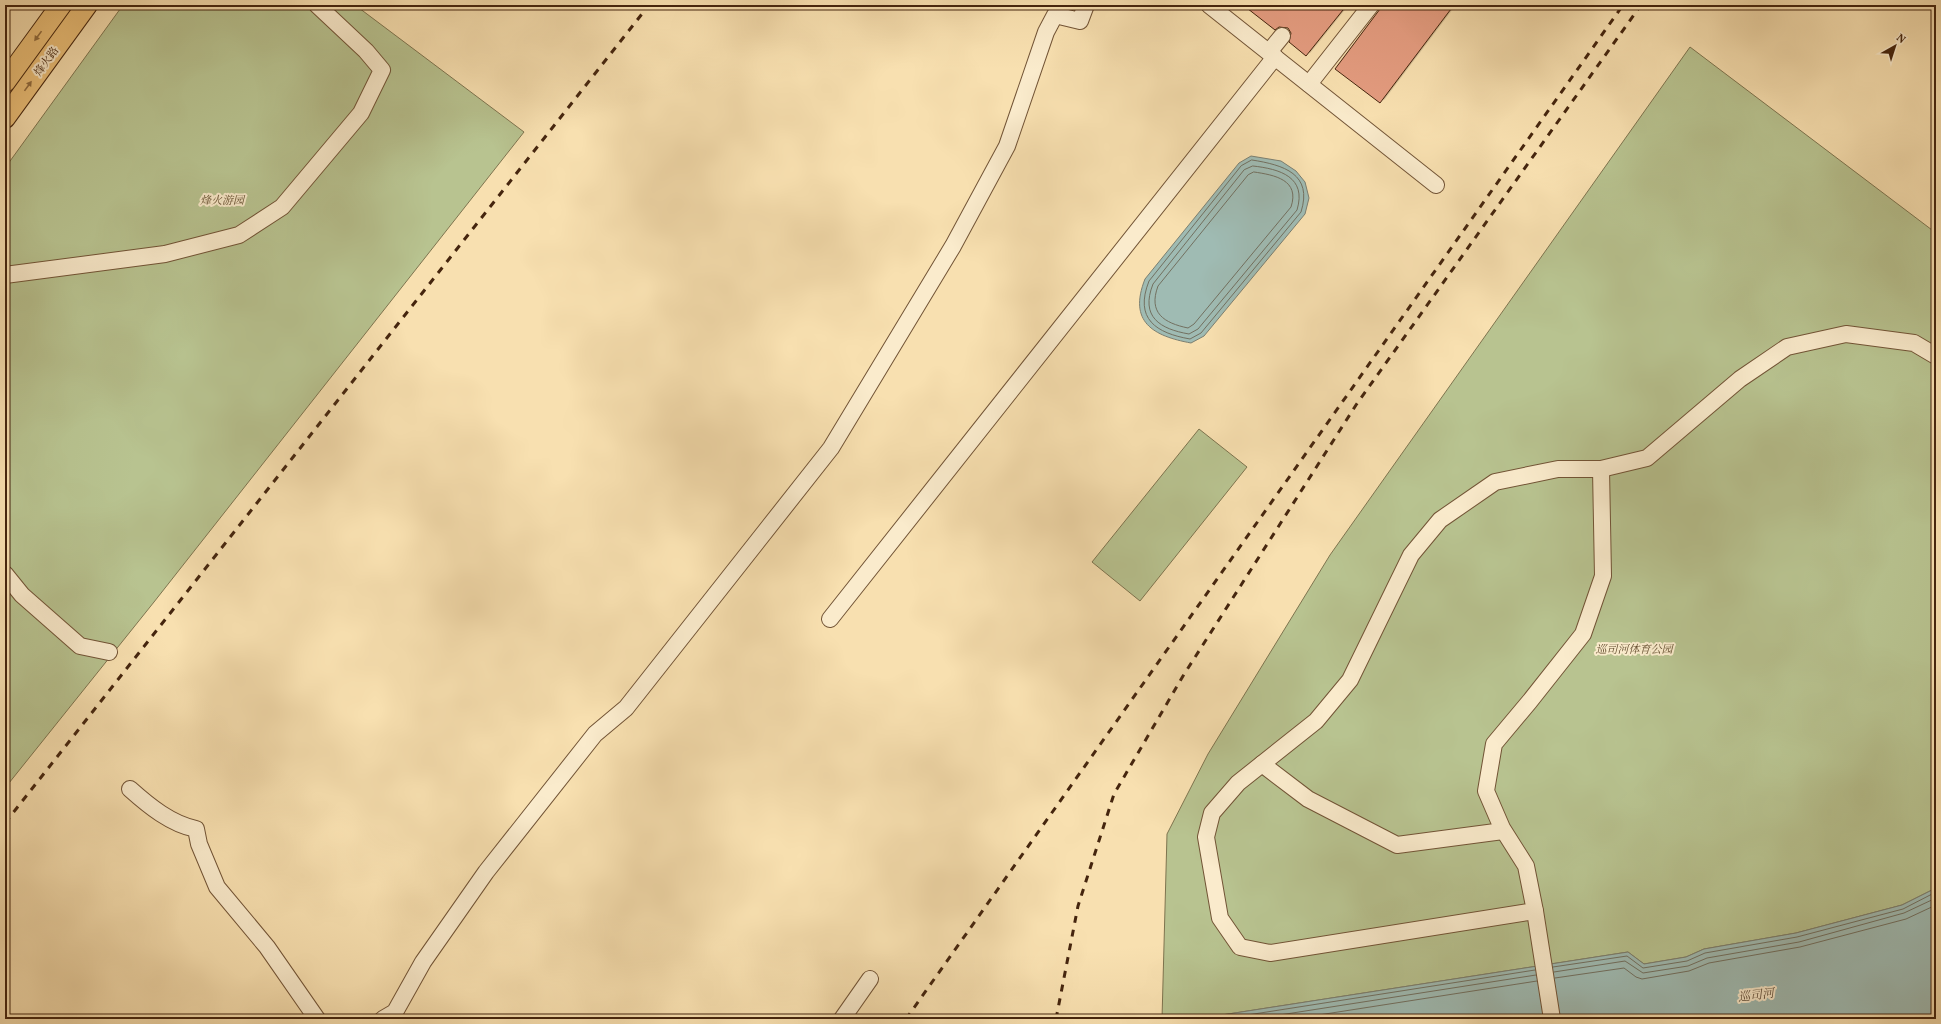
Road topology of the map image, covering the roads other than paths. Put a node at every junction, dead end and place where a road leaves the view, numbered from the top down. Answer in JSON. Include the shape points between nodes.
{"nodes":[{"id":1,"x":61,"y":5,"type":"edge"},
{"id":2,"x":87,"y":5,"type":"edge"},
{"id":3,"x":316,"y":5,"type":"edge"},
{"id":4,"x":1086,"y":5,"type":"edge"},
{"id":5,"x":1209,"y":5,"type":"edge"},
{"id":6,"x":1371,"y":5,"type":"edge"},
{"id":7,"x":1226,"y":10,"type":"edge"},
{"id":8,"x":1282,"y":36,"type":"dead end"},
{"id":9,"x":1272,"y":55,"type":"junction"},
{"id":10,"x":5,"y":82,"type":"edge"},
{"id":11,"x":1309,"y":84,"type":"junction"},
{"id":12,"x":5,"y":118,"type":"edge"},
{"id":13,"x":1436,"y":185,"type":"dead end"},
{"id":14,"x":5,"y":275,"type":"edge"},
{"id":15,"x":1936,"y":356,"type":"edge"},
{"id":16,"x":1601,"y":469,"type":"junction"},
{"id":17,"x":5,"y":574,"type":"edge"},
{"id":18,"x":830,"y":620,"type":"dead end"},
{"id":19,"x":109,"y":652,"type":"dead end"},
{"id":20,"x":1262,"y":764,"type":"junction"},
{"id":21,"x":130,"y":789,"type":"dead end"},
{"id":22,"x":1503,"y":831,"type":"junction"},
{"id":23,"x":1535,"y":911,"type":"junction"},
{"id":24,"x":870,"y":979,"type":"dead end"},
{"id":25,"x":394,"y":1017,"type":"edge"},
{"id":26,"x":317,"y":1019,"type":"edge"},
{"id":27,"x":842,"y":1019,"type":"edge"},
{"id":28,"x":1552,"y":1019,"type":"edge"}],
"edges":[{"from":1,"to":10,"type":"main road","name":"烽火路","one_way":true},
{"from":12,"to":2,"type":"main road","name":"烽火路","one_way":true},
{"from":3,"to":14,"type":"street","via":[[382,70],[361,112],[282,207],[239,235],[180,250]]},
{"from":4,"to":25,"type":"street","via":[[1080,21],[1055,15],[1046,32],[1007,146],[953,246],[831,448],[626,708],[595,734],[486,872],[423,962]]},
{"from":5,"to":7,"type":"street"},
{"from":6,"to":11,"type":"street"},
{"from":7,"to":9,"type":"street"},
{"from":8,"to":9,"type":"street"},
{"from":9,"to":11,"type":"street"},
{"from":9,"to":18,"type":"street"},
{"from":11,"to":13,"type":"street"},
{"from":15,"to":16,"type":"street","via":[[1914,343],[1846,334],[1788,347],[1740,379],[1647,458]]},
{"from":16,"to":20,"type":"street","via":[[1558,469],[1495,482],[1440,520],[1411,555],[1350,680],[1316,721]]},
{"from":16,"to":22,"type":"street","via":[[1602,576],[1583,634],[1494,744],[1486,791]]},
{"from":17,"to":19,"type":"street","via":[[22,595],[80,646]]},
{"from":20,"to":22,"type":"street","via":[[1308,798],[1397,845]]},
{"from":20,"to":23,"type":"street","via":[[1238,783],[1212,813],[1206,836],[1220,918],[1240,947],[1270,953]]},
{"from":21,"to":26,"type":"street","via":[[152,809],[196,829],[199,844],[217,887],[267,947]]},
{"from":22,"to":23,"type":"street","via":[[1526,866]]},
{"from":23,"to":28,"type":"street"},
{"from":24,"to":27,"type":"street"}]}
